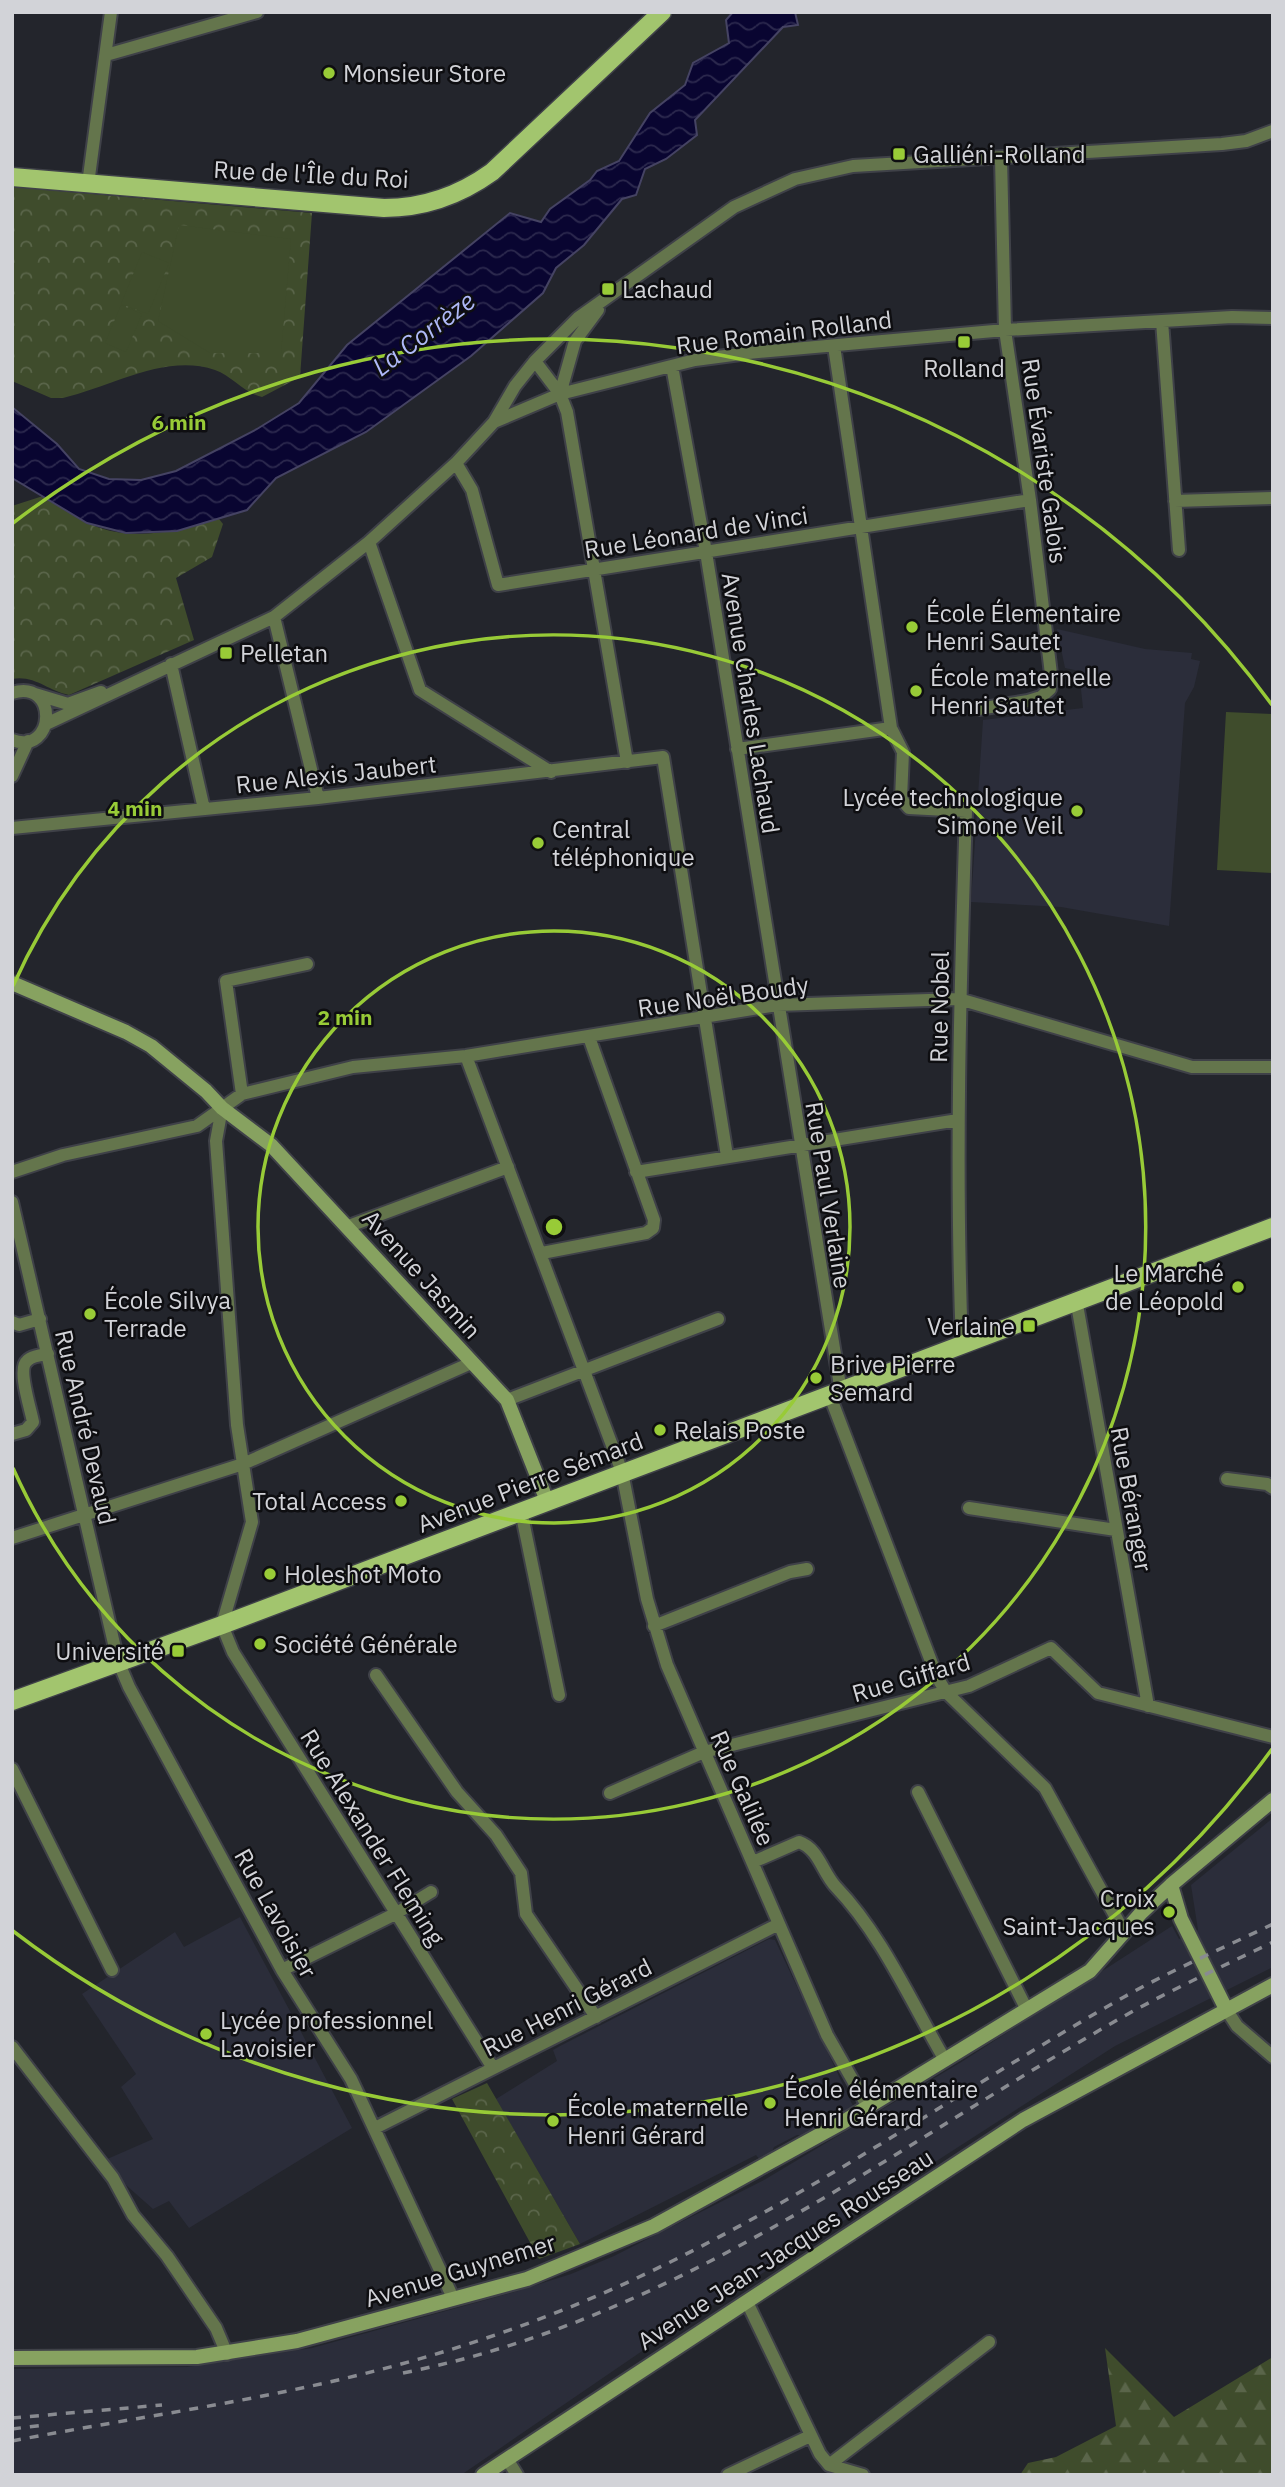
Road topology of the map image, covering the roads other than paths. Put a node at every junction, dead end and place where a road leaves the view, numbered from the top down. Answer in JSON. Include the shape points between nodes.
{"nodes":[{"id":1,"x":111,"y":12,"type":"edge"},
{"id":2,"x":257,"y":12,"type":"edge"},
{"id":3,"x":662,"y":12,"type":"edge"},
{"id":4,"x":106,"y":55,"type":"junction"},
{"id":5,"x":1273,"y":131,"type":"edge"},
{"id":6,"x":1001,"y":158,"type":"junction"},
{"id":7,"x":12,"y":177,"type":"edge"},
{"id":8,"x":88,"y":184,"type":"junction"},
{"id":9,"x":602,"y":304,"type":"junction"},
{"id":10,"x":1273,"y":318,"type":"edge"},
{"id":11,"x":1162,"y":321,"type":"junction"},
{"id":12,"x":1005,"y":330,"type":"junction"},
{"id":13,"x":834,"y":346,"type":"junction"},
{"id":14,"x":535,"y":361,"type":"junction"},
{"id":15,"x":672,"y":366,"type":"junction"},
{"id":16,"x":560,"y":394,"type":"junction"},
{"id":17,"x":494,"y":422,"type":"junction"},
{"id":18,"x":456,"y":463,"type":"junction"},
{"id":19,"x":1273,"y":498,"type":"edge"},
{"id":20,"x":1030,"y":500,"type":"junction"},
{"id":21,"x":1175,"y":501,"type":"junction"},
{"id":22,"x":862,"y":527,"type":"junction"},
{"id":23,"x":369,"y":542,"type":"junction"},
{"id":24,"x":1179,"y":550,"type":"dead end"},
{"id":25,"x":706,"y":552,"type":"junction"},
{"id":26,"x":596,"y":569,"type":"junction"},
{"id":27,"x":274,"y":617,"type":"junction"},
{"id":28,"x":171,"y":664,"type":"junction"},
{"id":29,"x":144,"y":677,"type":"junction"},
{"id":30,"x":13,"y":692,"type":"edge"},
{"id":31,"x":35,"y":694,"type":"junction"},
{"id":32,"x":978,"y":709,"type":"dead end"},
{"id":33,"x":46,"y":724,"type":"junction"},
{"id":34,"x":891,"y":728,"type":"junction"},
{"id":35,"x":12,"y":740,"type":"edge"},
{"id":36,"x":28,"y":741,"type":"junction"},
{"id":37,"x":737,"y":749,"type":"junction"},
{"id":38,"x":627,"y":762,"type":"junction"},
{"id":39,"x":13,"y":769,"type":"edge"},
{"id":40,"x":551,"y":772,"type":"junction"},
{"id":41,"x":318,"y":797,"type":"junction"},
{"id":42,"x":204,"y":809,"type":"junction"},
{"id":43,"x":12,"y":828,"type":"edge"},
{"id":44,"x":307,"y":964,"type":"dead end"},
{"id":45,"x":12,"y":983,"type":"edge"},
{"id":46,"x":959,"y":999,"type":"junction"},
{"id":47,"x":777,"y":1005,"type":"junction"},
{"id":48,"x":704,"y":1017,"type":"junction"},
{"id":49,"x":589,"y":1037,"type":"junction"},
{"id":50,"x":466,"y":1056,"type":"junction"},
{"id":51,"x":1273,"y":1067,"type":"edge"},
{"id":52,"x":243,"y":1094,"type":"junction"},
{"id":53,"x":222,"y":1108,"type":"junction"},
{"id":54,"x":958,"y":1120,"type":"junction"},
{"id":55,"x":800,"y":1145,"type":"junction"},
{"id":56,"x":727,"y":1156,"type":"junction"},
{"id":57,"x":508,"y":1167,"type":"junction"},
{"id":58,"x":12,"y":1172,"type":"edge"},
{"id":59,"x":636,"y":1172,"type":"junction"},
{"id":60,"x":12,"y":1202,"type":"edge"},
{"id":61,"x":349,"y":1226,"type":"junction"},
{"id":62,"x":1273,"y":1227,"type":"edge"},
{"id":63,"x":542,"y":1253,"type":"junction"},
{"id":64,"x":1076,"y":1299,"type":"junction"},
{"id":65,"x":40,"y":1319,"type":"junction"},
{"id":66,"x":718,"y":1319,"type":"dead end"},
{"id":67,"x":12,"y":1322,"type":"edge"},
{"id":68,"x":962,"y":1345,"type":"junction"},
{"id":69,"x":48,"y":1354,"type":"junction"},
{"id":70,"x":471,"y":1363,"type":"junction"},
{"id":71,"x":586,"y":1371,"type":"junction"},
{"id":72,"x":835,"y":1394,"type":"junction"},
{"id":73,"x":507,"y":1400,"type":"junction"},
{"id":74,"x":12,"y":1434,"type":"edge"},
{"id":75,"x":243,"y":1464,"type":"junction"},
{"id":76,"x":622,"y":1472,"type":"junction"},
{"id":77,"x":1227,"y":1479,"type":"dead end"},
{"id":78,"x":1273,"y":1488,"type":"edge"},
{"id":79,"x":547,"y":1501,"type":"junction"},
{"id":80,"x":969,"y":1508,"type":"dead end"},
{"id":81,"x":521,"y":1511,"type":"junction"},
{"id":82,"x":84,"y":1515,"type":"junction"},
{"id":83,"x":1116,"y":1530,"type":"junction"},
{"id":84,"x":12,"y":1538,"type":"edge"},
{"id":85,"x":807,"y":1569,"type":"dead end"},
{"id":86,"x":222,"y":1625,"type":"junction"},
{"id":87,"x":654,"y":1626,"type":"junction"},
{"id":88,"x":118,"y":1661,"type":"junction"},
{"id":89,"x":376,"y":1675,"type":"dead end"},
{"id":90,"x":946,"y":1692,"type":"junction"},
{"id":91,"x":559,"y":1695,"type":"dead end"},
{"id":92,"x":12,"y":1701,"type":"edge"},
{"id":93,"x":1148,"y":1706,"type":"junction"},
{"id":94,"x":1273,"y":1737,"type":"edge"},
{"id":95,"x":704,"y":1752,"type":"junction"},
{"id":96,"x":12,"y":1769,"type":"edge"},
{"id":97,"x":918,"y":1792,"type":"dead end"},
{"id":98,"x":610,"y":1793,"type":"dead end"},
{"id":99,"x":1273,"y":1800,"type":"edge"},
{"id":100,"x":753,"y":1861,"type":"junction"},
{"id":101,"x":1171,"y":1885,"type":"junction"},
{"id":102,"x":431,"y":1892,"type":"dead end"},
{"id":103,"x":395,"y":1914,"type":"junction"},
{"id":104,"x":779,"y":1924,"type":"junction"},
{"id":105,"x":1124,"y":1932,"type":"junction"},
{"id":106,"x":112,"y":1970,"type":"dead end"},
{"id":107,"x":282,"y":1970,"type":"junction"},
{"id":108,"x":1273,"y":1985,"type":"edge"},
{"id":109,"x":1226,"y":2009,"type":"junction"},
{"id":110,"x":1027,"y":2010,"type":"junction"},
{"id":111,"x":596,"y":2017,"type":"junction"},
{"id":112,"x":12,"y":2047,"type":"edge"},
{"id":113,"x":1273,"y":2057,"type":"edge"},
{"id":114,"x":945,"y":2060,"type":"junction"},
{"id":115,"x":493,"y":2068,"type":"junction"},
{"id":116,"x":868,"y":2107,"type":"junction"},
{"id":117,"x":375,"y":2128,"type":"junction"},
{"id":118,"x":453,"y":2298,"type":"junction"},
{"id":119,"x":747,"y":2302,"type":"junction"},
{"id":120,"x":989,"y":2342,"type":"dead end"},
{"id":121,"x":227,"y":2354,"type":"junction"},
{"id":122,"x":12,"y":2358,"type":"edge"},
{"id":123,"x":810,"y":2436,"type":"junction"},
{"id":124,"x":507,"y":2459,"type":"junction"},
{"id":125,"x":830,"y":2465,"type":"junction"},
{"id":126,"x":484,"y":2475,"type":"edge"},
{"id":127,"x":517,"y":2475,"type":"edge"},
{"id":128,"x":728,"y":2475,"type":"edge"},
{"id":129,"x":863,"y":2475,"type":"edge"}],
"edges":[{"from":1,"to":4,"type":"street"},
{"from":2,"to":4,"type":"street"},
{"from":3,"to":8,"type":"main road","name":"Rue de l'Île du Roi","via":[[492,172],[466,189],[431,202],[384,208]]},
{"from":4,"to":8,"type":"street"},
{"from":5,"to":6,"type":"street","via":[[1246,141]]},
{"from":6,"to":9,"type":"street","via":[[853,166],[795,179],[734,207]]},
{"from":6,"to":12,"type":"street","name":"Rue Évariste Galois"},
{"from":7,"to":8,"type":"main road","name":"Rue de l'Île du Roi"},
{"from":9,"to":14,"type":"street","via":[[578,318]]},
{"from":9,"to":16,"type":"street","via":[[575,341]]},
{"from":10,"to":11,"type":"street","name":"Rue Romain Rolland"},
{"from":11,"to":12,"type":"street","name":"Rue Romain Rolland"},
{"from":11,"to":21,"type":"street"},
{"from":12,"to":13,"type":"street","name":"Rue Romain Rolland"},
{"from":12,"to":20,"type":"street","name":"Rue Évariste Galois"},
{"from":13,"to":15,"type":"street","name":"Rue Romain Rolland","via":[[748,353]]},
{"from":13,"to":22,"type":"street"},
{"from":14,"to":16,"type":"street"},
{"from":14,"to":17,"type":"street"},
{"from":15,"to":16,"type":"street","name":"Rue Romain Rolland"},
{"from":15,"to":25,"type":"street","name":"Avenue Charles Lachaud"},
{"from":16,"to":17,"type":"street","name":"Rue Romain Rolland"},
{"from":16,"to":26,"type":"street"},
{"from":17,"to":18,"type":"street","name":"Rue Romain Rolland"},
{"from":18,"to":23,"type":"street","name":"Rue Romain Rolland"},
{"from":18,"to":26,"type":"street","name":"Rue Léonard de Vinci","via":[[472,490],[498,585]]},
{"from":19,"to":21,"type":"street"},
{"from":20,"to":22,"type":"street","name":"Rue Léonard de Vinci"},
{"from":20,"to":32,"type":"street","name":"Rue Évariste Galois","via":[[1050,689],[1028,701]]},
{"from":21,"to":24,"type":"street"},
{"from":22,"to":25,"type":"street","name":"Rue Léonard de Vinci"},
{"from":22,"to":34,"type":"street"},
{"from":23,"to":27,"type":"street","name":"Rue Romain Rolland"},
{"from":23,"to":40,"type":"street","via":[[420,690]]},
{"from":25,"to":26,"type":"street","name":"Rue Léonard de Vinci"},
{"from":25,"to":37,"type":"street","name":"Avenue Charles Lachaud"},
{"from":26,"to":38,"type":"street"},
{"from":27,"to":28,"type":"street","name":"Rue Romain Rolland"},
{"from":27,"to":41,"type":"street"},
{"from":28,"to":29,"type":"street","name":"Rue Romain Rolland"},
{"from":28,"to":42,"type":"street"},
{"from":29,"to":31,"type":"street","name":"Rue Romain Rolland","via":[[68,704]]},
{"from":29,"to":33,"type":"street","name":"Rue Romain Rolland"},
{"from":30,"to":31,"type":"street","name":"Rue Romain Rolland"},
{"from":31,"to":33,"type":"street","via":[[47,710]]},
{"from":33,"to":36,"type":"street"},
{"from":34,"to":37,"type":"street"},
{"from":34,"to":46,"type":"street","name":"Rue Nobel","via":[[902,752],[901,799],[909,808],[966,811]]},
{"from":35,"to":36,"type":"street"},
{"from":36,"to":39,"type":"street","via":[[20,764]]},
{"from":37,"to":47,"type":"street","name":"Avenue Charles Lachaud"},
{"from":38,"to":40,"type":"street","name":"Rue Alexis Jaubert"},
{"from":38,"to":48,"type":"street","name":"Rue Alexis Jaubert","via":[[663,757]]},
{"from":40,"to":41,"type":"street","name":"Rue Alexis Jaubert"},
{"from":41,"to":42,"type":"street","name":"Rue Alexis Jaubert"},
{"from":42,"to":43,"type":"street","name":"Rue Alexis Jaubert"},
{"from":44,"to":52,"type":"street","via":[[226,981]]},
{"from":45,"to":53,"type":"main road","name":"Avenue Jasmin","via":[[150,1046]]},
{"from":46,"to":47,"type":"street","name":"Rue Noël Boudy"},
{"from":46,"to":51,"type":"street","name":"Rue Noël Boudy","via":[[1192,1067]]},
{"from":46,"to":54,"type":"street","name":"Rue Nobel"},
{"from":47,"to":48,"type":"street","name":"Rue Noël Boudy"},
{"from":47,"to":55,"type":"street","name":"Rue Paul Verlaine"},
{"from":48,"to":49,"type":"street","name":"Rue Noël Boudy"},
{"from":48,"to":56,"type":"street"},
{"from":49,"to":50,"type":"street","name":"Rue Noël Boudy"},
{"from":49,"to":59,"type":"street"},
{"from":50,"to":52,"type":"street","name":"Rue Noël Boudy","via":[[353,1067]]},
{"from":50,"to":57,"type":"street","name":"Rue Galilée"},
{"from":52,"to":53,"type":"street","name":"Rue Noël Boudy"},
{"from":53,"to":58,"type":"street","name":"Rue Noël Boudy","via":[[197,1126],[62,1155]]},
{"from":53,"to":61,"type":"main road","name":"Avenue Jasmin","via":[[271,1144]]},
{"from":53,"to":75,"type":"street","via":[[216,1141]]},
{"from":54,"to":55,"type":"street"},
{"from":54,"to":68,"type":"street","name":"Rue Nobel"},
{"from":55,"to":56,"type":"street"},
{"from":55,"to":72,"type":"street","name":"Rue Paul Verlaine"},
{"from":56,"to":59,"type":"street"},
{"from":57,"to":61,"type":"street"},
{"from":57,"to":63,"type":"street","name":"Rue Galilée"},
{"from":59,"to":63,"type":"street","via":[[653,1228]]},
{"from":60,"to":65,"type":"street","name":"Rue André Devaud"},
{"from":61,"to":70,"type":"main road","name":"Avenue Jasmin"},
{"from":62,"to":64,"type":"main road","name":"Avenue Pierre Sémard"},
{"from":63,"to":71,"type":"street","name":"Rue Galilée"},
{"from":64,"to":68,"type":"main road","name":"Avenue Pierre Sémard"},
{"from":64,"to":83,"type":"street","name":"Rue Béranger"},
{"from":65,"to":67,"type":"street","via":[[19,1325]]},
{"from":65,"to":69,"type":"street","name":"Rue André Devaud"},
{"from":66,"to":71,"type":"street"},
{"from":68,"to":72,"type":"main road","name":"Avenue Pierre Sémard"},
{"from":69,"to":74,"type":"street","via":[[24,1364],[33,1422]]},
{"from":69,"to":82,"type":"street","name":"Rue André Devaud"},
{"from":70,"to":73,"type":"main road","name":"Avenue Jasmin"},
{"from":70,"to":75,"type":"street"},
{"from":71,"to":73,"type":"street"},
{"from":71,"to":76,"type":"street","name":"Rue Galilée"},
{"from":72,"to":76,"type":"main road","name":"Avenue Pierre Sémard"},
{"from":72,"to":90,"type":"street","name":"Rue Paul Verlaine","via":[[865,1494]]},
{"from":73,"to":79,"type":"main road","name":"Avenue Jasmin"},
{"from":75,"to":82,"type":"street"},
{"from":75,"to":86,"type":"street","via":[[252,1521]]},
{"from":76,"to":79,"type":"main road","name":"Avenue Pierre Sémard"},
{"from":76,"to":87,"type":"street","name":"Rue Galilée"},
{"from":77,"to":78,"type":"street"},
{"from":79,"to":81,"type":"main road","name":"Avenue Pierre Sémard"},
{"from":80,"to":83,"type":"street"},
{"from":81,"to":86,"type":"main road","name":"Avenue Pierre Sémard"},
{"from":81,"to":91,"type":"street"},
{"from":82,"to":84,"type":"street"},
{"from":82,"to":88,"type":"street","name":"Rue André Devaud"},
{"from":83,"to":93,"type":"street","name":"Rue Béranger"},
{"from":85,"to":87,"type":"street"},
{"from":86,"to":88,"type":"main road","name":"Avenue Pierre Sémard"},
{"from":86,"to":103,"type":"street","name":"Rue Alexander Fleming","via":[[233,1653]]},
{"from":87,"to":95,"type":"street","name":"Rue Galilée"},
{"from":88,"to":92,"type":"main road","name":"Avenue Pierre Sémard"},
{"from":88,"to":107,"type":"street","name":"Rue Lavoisier"},
{"from":89,"to":111,"type":"street","via":[[457,1792],[496,1835],[521,1873],[526,1913]]},
{"from":90,"to":93,"type":"street","name":"Rue Giffard","via":[[1051,1648],[1098,1693]]},
{"from":90,"to":95,"type":"street","name":"Rue Giffard"},
{"from":90,"to":105,"type":"street","via":[[1045,1787]]},
{"from":93,"to":94,"type":"street","name":"Rue Giffard"},
{"from":95,"to":98,"type":"street","name":"Rue Giffard"},
{"from":95,"to":100,"type":"street","name":"Rue Galilée"},
{"from":96,"to":106,"type":"street"},
{"from":97,"to":110,"type":"street"},
{"from":99,"to":101,"type":"main road","name":"Avenue Guynemer"},
{"from":100,"to":104,"type":"street","name":"Rue Galilée"},
{"from":100,"to":114,"type":"street","via":[[799,1842],[810,1846],[864,1920]]},
{"from":101,"to":105,"type":"main road","name":"Avenue Guynemer"},
{"from":101,"to":109,"type":"main road","via":[[1181,1919]]},
{"from":102,"to":103,"type":"street"},
{"from":103,"to":107,"type":"street"},
{"from":103,"to":115,"type":"street","name":"Rue Alexander Fleming"},
{"from":104,"to":111,"type":"street","name":"Rue Henri Gérard"},
{"from":104,"to":116,"type":"street","name":"Rue Galilée","via":[[827,2035]]},
{"from":105,"to":110,"type":"main road","name":"Avenue Guynemer","via":[[1090,1971]]},
{"from":107,"to":117,"type":"street","name":"Rue Lavoisier","via":[[351,2079]]},
{"from":108,"to":109,"type":"main road","name":"Avenue Jean-Jacques Rousseau"},
{"from":109,"to":113,"type":"street","via":[[1237,2026]]},
{"from":109,"to":119,"type":"main road","name":"Avenue Jean-Jacques Rousseau","via":[[1023,2120]]},
{"from":110,"to":114,"type":"main road","name":"Avenue Guynemer"},
{"from":111,"to":115,"type":"street","name":"Rue Henri Gérard"},
{"from":112,"to":121,"type":"street","via":[[113,2178],[133,2215],[216,2328]]},
{"from":114,"to":116,"type":"main road","name":"Avenue Guynemer"},
{"from":115,"to":117,"type":"street","name":"Rue Henri Gérard"},
{"from":116,"to":118,"type":"main road","name":"Avenue Guynemer","via":[[654,2226],[527,2279]]},
{"from":117,"to":118,"type":"street","name":"Rue Lavoisier"},
{"from":118,"to":121,"type":"main road","name":"Avenue Guynemer","via":[[298,2341]]},
{"from":119,"to":123,"type":"street"},
{"from":119,"to":124,"type":"main road","name":"Avenue Jean-Jacques Rousseau"},
{"from":120,"to":125,"type":"street"},
{"from":121,"to":122,"type":"main road","name":"Avenue Guynemer"},
{"from":123,"to":125,"type":"street"},
{"from":123,"to":128,"type":"street"},
{"from":124,"to":126,"type":"main road","name":"Avenue Jean-Jacques Rousseau"},
{"from":124,"to":127,"type":"street"},
{"from":125,"to":129,"type":"street"}]}
